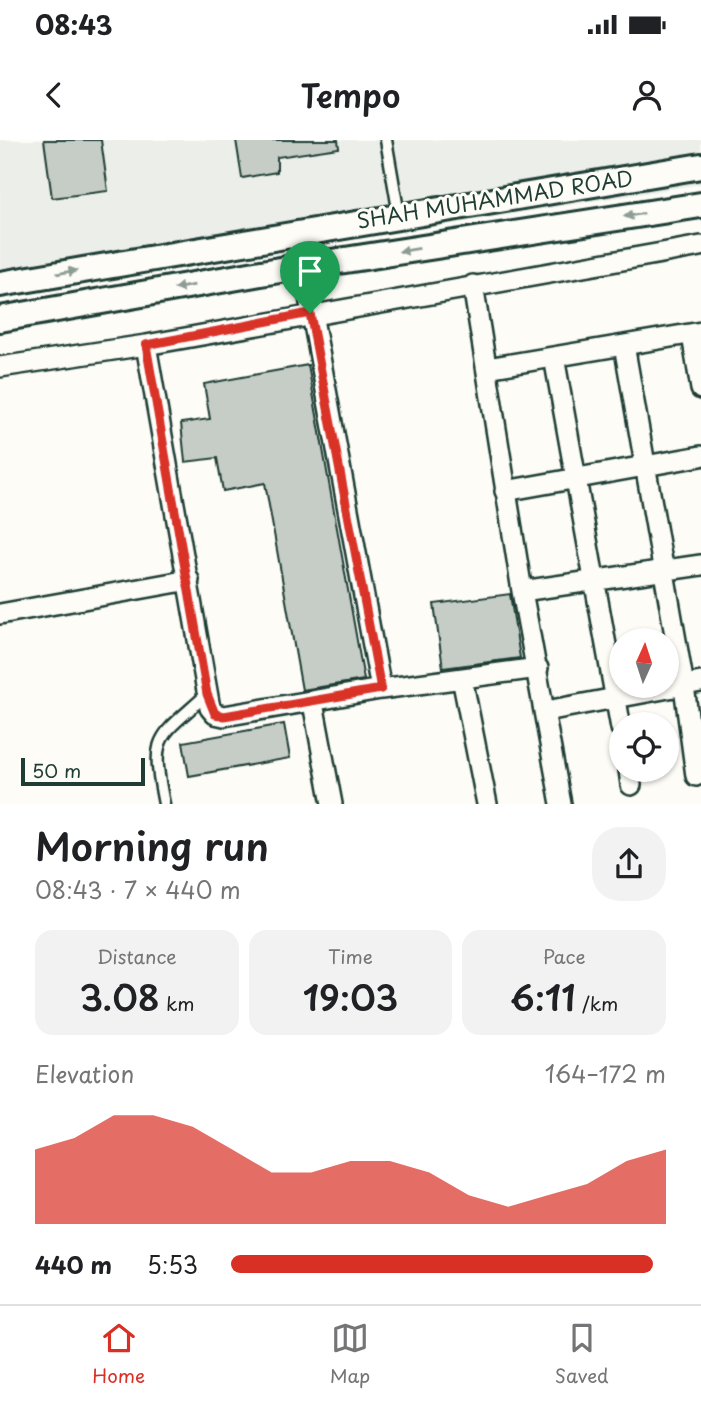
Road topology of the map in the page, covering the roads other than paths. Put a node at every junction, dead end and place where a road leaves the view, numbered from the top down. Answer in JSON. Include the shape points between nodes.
{"nodes":[{"id":1,"x":386,"y":140,"type":"edge"},
{"id":2,"x":701,"y":166,"type":"edge"},
{"id":3,"x":701,"y":205,"type":"edge"},
{"id":4,"x":399,"y":215,"type":"junction"},
{"id":5,"x":297,"y":232,"type":"junction"},
{"id":6,"x":701,"y":246,"type":"edge"},
{"id":7,"x":303,"y":267,"type":"junction"},
{"id":8,"x":0,"y":284,"type":"edge"},
{"id":9,"x":473,"y":285,"type":"junction"},
{"id":10,"x":310,"y":313,"type":"junction"},
{"id":11,"x":0,"y":319,"type":"edge"},
{"id":12,"x":696,"y":334,"type":"edge"},
{"id":13,"x":146,"y":345,"type":"junction"},
{"id":14,"x":624,"y":345,"type":"junction"},
{"id":15,"x":554,"y":357,"type":"junction"},
{"id":16,"x":0,"y":367,"type":"edge"},
{"id":17,"x":487,"y":368,"type":"junction"},
{"id":18,"x":701,"y":389,"type":"edge"},
{"id":19,"x":701,"y":456,"type":"edge"},
{"id":20,"x":645,"y":466,"type":"junction"},
{"id":21,"x":575,"y":478,"type":"junction"},
{"id":22,"x":505,"y":491,"type":"junction"},
{"id":23,"x":701,"y":565,"type":"edge"},
{"id":24,"x":663,"y":571,"type":"junction"},
{"id":25,"x":188,"y":580,"type":"junction"},
{"id":26,"x":594,"y":581,"type":"junction"},
{"id":27,"x":522,"y":591,"type":"junction"},
{"id":28,"x":0,"y":613,"type":"edge"},
{"id":29,"x":609,"y":661,"type":"edge"},
{"id":30,"x":538,"y":668,"type":"junction"},
{"id":31,"x":462,"y":678,"type":"junction"},
{"id":32,"x":693,"y":684,"type":"edge"},
{"id":33,"x":381,"y":689,"type":"junction"},
{"id":34,"x":207,"y":694,"type":"junction"},
{"id":35,"x":616,"y":698,"type":"joint"},
{"id":36,"x":313,"y":703,"type":"junction"},
{"id":37,"x":546,"y":710,"type":"junction"},
{"id":38,"x":618,"y":712,"type":"edge"},
{"id":39,"x":696,"y":776,"type":"dead end"},
{"id":40,"x":164,"y":803,"type":"edge"},
{"id":41,"x":332,"y":803,"type":"edge"},
{"id":42,"x":487,"y":803,"type":"edge"},
{"id":43,"x":561,"y":803,"type":"edge"}],
"edges":[{"from":1,"to":4,"type":"lane"},
{"from":2,"to":4,"type":"street","name":"SHAH MUHAMMAD ROAD"},
{"from":3,"to":7,"type":"street","name":"SHAH MUHAMMAD ROAD","one_way":true},
{"from":4,"to":5,"type":"street","name":"SHAH MUHAMMAD ROAD"},
{"from":5,"to":7,"type":"street"},
{"from":8,"to":5,"type":"street","name":"SHAH MUHAMMAD ROAD","one_way":true},
{"from":6,"to":9,"type":"street"},
{"from":7,"to":10,"type":"street"},
{"from":7,"to":11,"type":"street","name":"SHAH MUHAMMAD ROAD","one_way":true},
{"from":9,"to":10,"type":"street"},
{"from":9,"to":17,"type":"street"},
{"from":10,"to":13,"type":"street"},
{"from":10,"to":33,"type":"street"},
{"from":12,"to":14,"type":"street"},
{"from":12,"to":18,"type":"street"},
{"from":13,"to":16,"type":"street"},
{"from":13,"to":25,"type":"street"},
{"from":14,"to":15,"type":"street"},
{"from":14,"to":20,"type":"street"},
{"from":15,"to":17,"type":"street"},
{"from":15,"to":21,"type":"street"},
{"from":17,"to":22,"type":"street"},
{"from":19,"to":20,"type":"street"},
{"from":20,"to":21,"type":"street"},
{"from":20,"to":24,"type":"street"},
{"from":21,"to":22,"type":"street"},
{"from":21,"to":26,"type":"street"},
{"from":22,"to":27,"type":"street"},
{"from":23,"to":24,"type":"street"},
{"from":24,"to":26,"type":"street"},
{"from":24,"to":32,"type":"street"},
{"from":25,"to":28,"type":"street"},
{"from":25,"to":34,"type":"street"},
{"from":26,"to":27,"type":"street"},
{"from":26,"to":29,"type":"street"},
{"from":27,"to":30,"type":"street"},
{"from":30,"to":31,"type":"street"},
{"from":30,"to":37,"type":"street"},
{"from":31,"to":33,"type":"street"},
{"from":31,"to":42,"type":"street"},
{"from":32,"to":39,"type":"street"},
{"from":33,"to":36,"type":"street"},
{"from":34,"to":36,"type":"street","via":[[210,708],[224,716]]},
{"from":34,"to":40,"type":"lane","via":[[164,733],[157,748]]},
{"from":35,"to":37,"type":"street"},
{"from":35,"to":38,"type":"street"},
{"from":36,"to":41,"type":"street"},
{"from":37,"to":43,"type":"street"}]}
